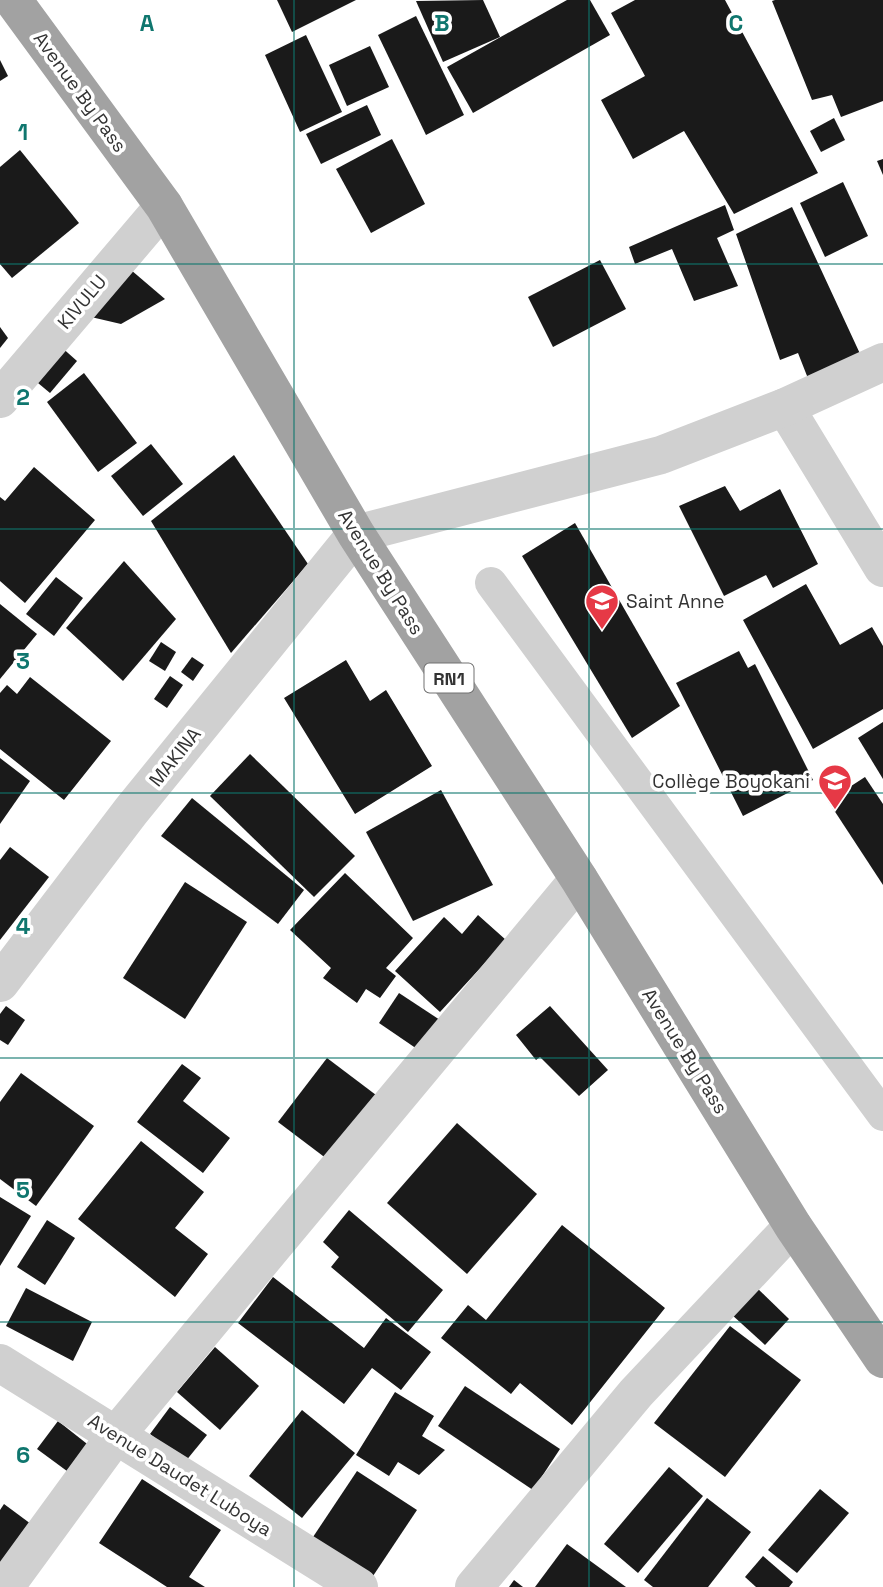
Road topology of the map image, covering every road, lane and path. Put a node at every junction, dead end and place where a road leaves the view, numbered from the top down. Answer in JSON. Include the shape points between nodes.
{"nodes":[{"id":1,"x":13,"y":0,"type":"edge"},
{"id":2,"x":164,"y":206,"type":"junction"},
{"id":3,"x":883,"y":362,"type":"edge"},
{"id":4,"x":0,"y":399,"type":"edge"},
{"id":5,"x":785,"y":407,"type":"junction"},
{"id":6,"x":356,"y":534,"type":"junction"},
{"id":7,"x":883,"y":568,"type":"edge"},
{"id":8,"x":491,"y":583,"type":"dead end"},
{"id":9,"x":579,"y":879,"type":"junction"},
{"id":10,"x":0,"y":983,"type":"edge"},
{"id":11,"x":883,"y":1115,"type":"edge"},
{"id":12,"x":793,"y":1226,"type":"junction"},
{"id":13,"x":879,"y":1342,"type":"edge"},
{"id":14,"x":0,"y":1363,"type":"edge"},
{"id":15,"x":116,"y":1435,"type":"junction"},
{"id":16,"x":5,"y":1587,"type":"edge"},
{"id":17,"x":359,"y":1587,"type":"edge"},
{"id":18,"x":474,"y":1587,"type":"edge"}],
"edges":[{"from":1,"to":2,"type":"highway","name":"Avenue By Pass","number":"RN1"},
{"from":2,"to":4,"type":"street","name":"KIVULU"},
{"from":2,"to":6,"type":"highway","name":"Avenue By Pass","number":"RN1"},
{"from":3,"to":5,"type":"street"},
{"from":5,"to":6,"type":"street","via":[[661,455]]},
{"from":5,"to":7,"type":"street"},
{"from":6,"to":9,"type":"highway","name":"Avenue By Pass","number":"RN1"},
{"from":6,"to":10,"type":"street","name":"MAKINA","via":[[131,811]]},
{"from":8,"to":11,"type":"lane"},
{"from":9,"to":12,"type":"highway","name":"Avenue By Pass","number":"RN1"},
{"from":9,"to":15,"type":"street"},
{"from":12,"to":13,"type":"highway","name":"Avenue By Pass","number":"RN1"},
{"from":12,"to":18,"type":"street","via":[[636,1393]]},
{"from":14,"to":15,"type":"street","name":"Avenue Daudet Luboya"},
{"from":15,"to":16,"type":"street"},
{"from":15,"to":17,"type":"street","name":"Avenue Daudet Luboya"}]}
